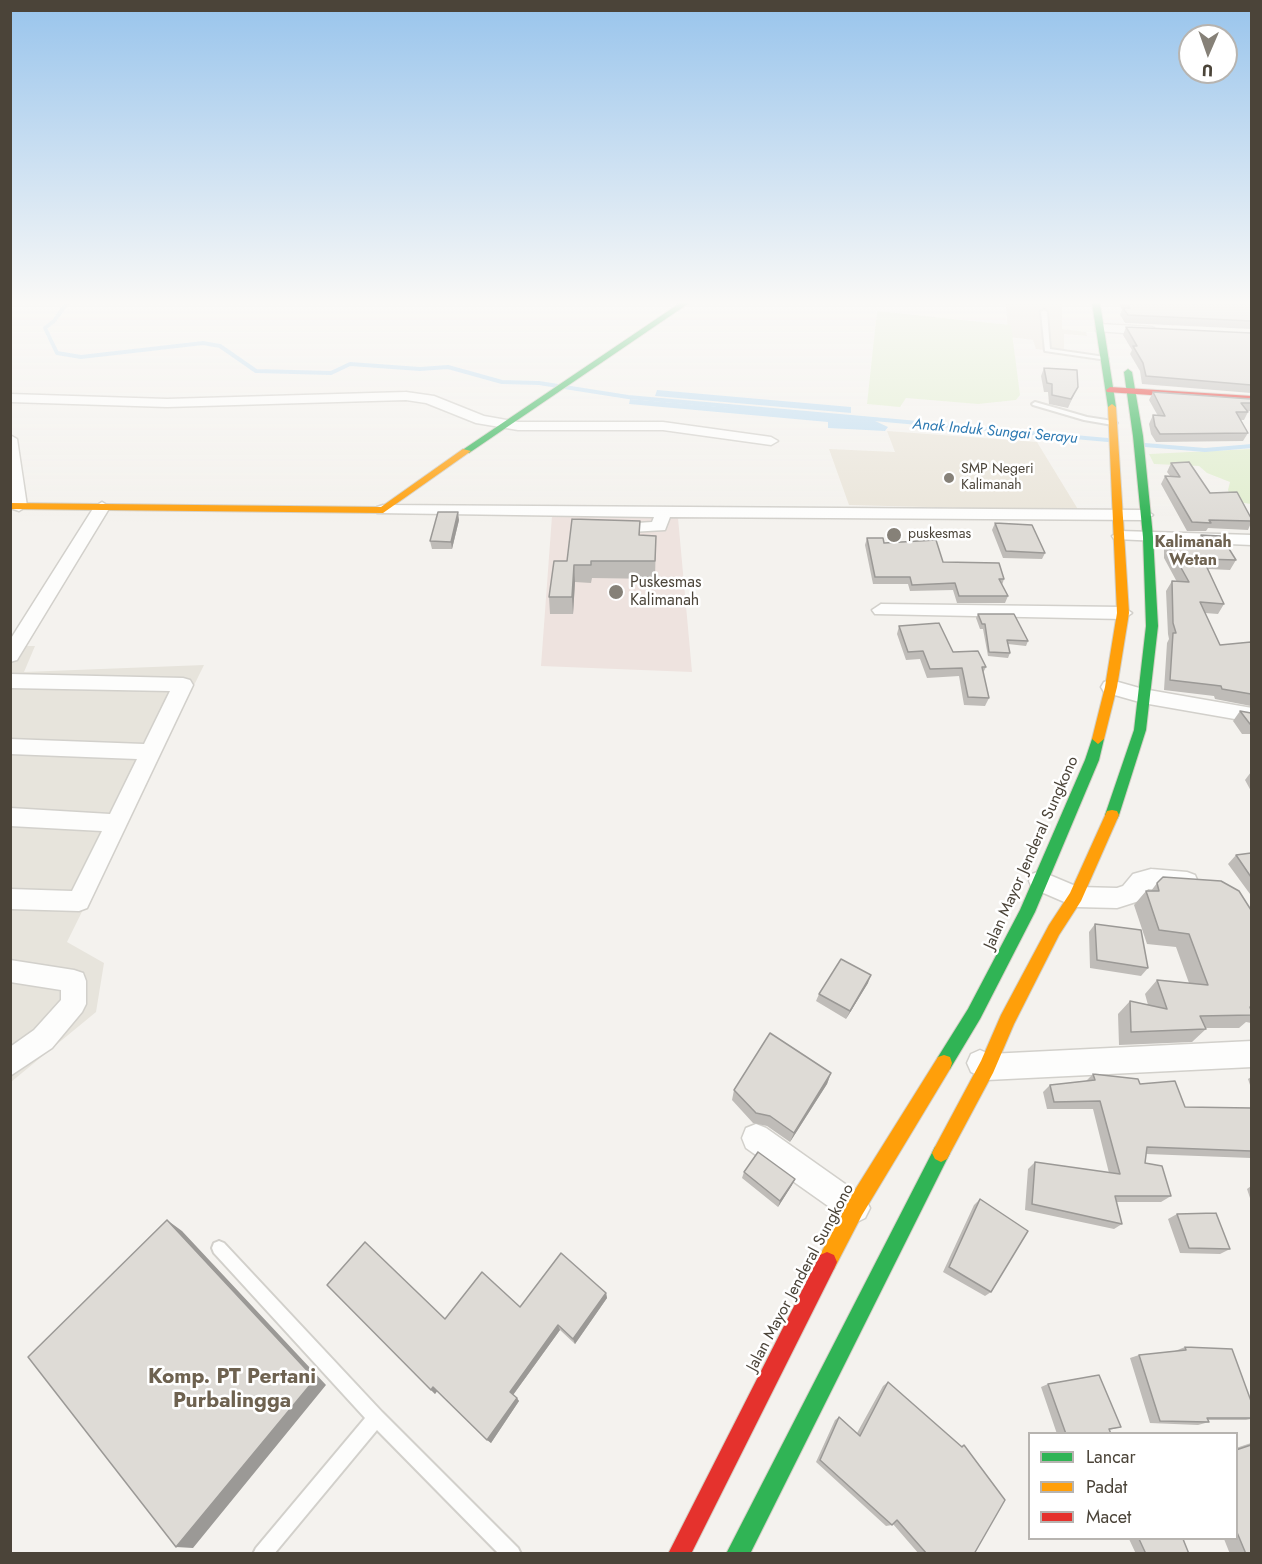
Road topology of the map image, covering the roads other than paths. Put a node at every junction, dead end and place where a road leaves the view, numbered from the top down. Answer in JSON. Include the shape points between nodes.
{"nodes":[{"id":1,"x":575,"y":376,"type":"edge"},
{"id":2,"x":1108,"y":376,"type":"edge"},
{"id":3,"x":1129,"y":376,"type":"edge"},
{"id":4,"x":1110,"y":390,"type":"junction"},
{"id":5,"x":1132,"y":392,"type":"junction"},
{"id":6,"x":10,"y":398,"type":"edge"},
{"id":7,"x":1251,"y":399,"type":"edge"},
{"id":8,"x":1035,"y":404,"type":"dead end"},
{"id":9,"x":503,"y":424,"type":"junction"},
{"id":10,"x":1113,"y":428,"type":"junction"},
{"id":11,"x":10,"y":439,"type":"edge"},
{"id":12,"x":771,"y":441,"type":"dead end"},
{"id":13,"x":15,"y":506,"type":"edge"},
{"id":14,"x":102,"y":507,"type":"junction"},
{"id":15,"x":382,"y":510,"type":"junction"},
{"id":16,"x":663,"y":512,"type":"junction"},
{"id":17,"x":1118,"y":514,"type":"junction"},
{"id":18,"x":1145,"y":515,"type":"junction"},
{"id":19,"x":597,"y":528,"type":"edge"},
{"id":20,"x":1120,"y":536,"type":"junction"},
{"id":21,"x":1148,"y":537,"type":"junction"},
{"id":22,"x":1251,"y":540,"type":"edge"},
{"id":23,"x":881,"y":610,"type":"dead end"},
{"id":24,"x":1123,"y":613,"type":"junction"},
{"id":25,"x":10,"y":656,"type":"edge"},
{"id":26,"x":10,"y":681,"type":"edge"},
{"id":27,"x":1111,"y":687,"type":"junction"},
{"id":28,"x":1143,"y":696,"type":"junction"},
{"id":29,"x":1251,"y":715,"type":"edge"},
{"id":30,"x":10,"y":746,"type":"edge"},
{"id":31,"x":151,"y":752,"type":"junction"},
{"id":32,"x":10,"y":817,"type":"edge"},
{"id":33,"x":116,"y":824,"type":"junction"},
{"id":34,"x":1040,"y":881,"type":"junction"},
{"id":35,"x":1213,"y":884,"type":"edge"},
{"id":36,"x":1076,"y":897,"type":"junction"},
{"id":37,"x":10,"y":899,"type":"edge"},
{"id":38,"x":10,"y":971,"type":"edge"},
{"id":39,"x":953,"y":1048,"type":"junction"},
{"id":40,"x":1251,"y":1054,"type":"edge"},
{"id":41,"x":10,"y":1063,"type":"edge"},
{"id":42,"x":987,"y":1067,"type":"junction"},
{"id":43,"x":756,"y":1138,"type":"dead end"},
{"id":44,"x":855,"y":1208,"type":"junction"},
{"id":45,"x":219,"y":1248,"type":"dead end"},
{"id":46,"x":376,"y":1418,"type":"junction"},
{"id":47,"x":262,"y":1554,"type":"edge"},
{"id":48,"x":512,"y":1554,"type":"edge"},
{"id":49,"x":679,"y":1554,"type":"edge"},
{"id":50,"x":737,"y":1554,"type":"edge"}],
"edges":[{"from":1,"to":9,"type":"main road"},
{"from":2,"to":4,"type":"main road","name":"Jalan Mayor Jenderal Sungkono"},
{"from":3,"to":5,"type":"main road"},
{"from":4,"to":5,"type":"main road"},
{"from":4,"to":10,"type":"main road","name":"Jalan Mayor Jenderal Sungkono"},
{"from":5,"to":7,"type":"main road"},
{"from":5,"to":18,"type":"main road"},
{"from":6,"to":9,"type":"street","via":[[167,403],[406,396],[429,399],[481,420]]},
{"from":8,"to":10,"type":"lane"},
{"from":9,"to":12,"type":"street","via":[[663,426]]},
{"from":9,"to":15,"type":"main road"},
{"from":10,"to":17,"type":"main road","name":"Jalan Mayor Jenderal Sungkono"},
{"from":11,"to":13,"type":"street"},
{"from":13,"to":14,"type":"main road"},
{"from":14,"to":15,"type":"main road"},
{"from":14,"to":25,"type":"street"},
{"from":15,"to":16,"type":"street","via":[[578,519]]},
{"from":16,"to":17,"type":"street"},
{"from":16,"to":19,"type":"street","via":[[662,525],[653,529]]},
{"from":17,"to":18,"type":"street"},
{"from":17,"to":20,"type":"main road","name":"Jalan Mayor Jenderal Sungkono"},
{"from":18,"to":21,"type":"main road"},
{"from":20,"to":21,"type":"street"},
{"from":20,"to":24,"type":"main road","name":"Jalan Mayor Jenderal Sungkono"},
{"from":21,"to":22,"type":"street"},
{"from":21,"to":28,"type":"main road","via":[[1152,626]]},
{"from":23,"to":24,"type":"street"},
{"from":24,"to":27,"type":"main road","name":"Jalan Mayor Jenderal Sungkono"},
{"from":26,"to":31,"type":"street","via":[[183,685]]},
{"from":27,"to":28,"type":"street"},
{"from":27,"to":34,"type":"main road","name":"Jalan Mayor Jenderal Sungkono","via":[[1092,760]]},
{"from":28,"to":29,"type":"street"},
{"from":28,"to":36,"type":"main road","via":[[1140,730],[1124,780],[1106,832]]},
{"from":30,"to":31,"type":"street"},
{"from":31,"to":33,"type":"street"},
{"from":32,"to":33,"type":"street"},
{"from":33,"to":37,"type":"street","via":[[79,901]]},
{"from":34,"to":36,"type":"street"},
{"from":34,"to":39,"type":"main road","name":"Jalan Mayor Jenderal Sungkono"},
{"from":35,"to":36,"type":"street","via":[[1151,879],[1141,881],[1125,897]]},
{"from":36,"to":42,"type":"main road","via":[[1054,930]]},
{"from":38,"to":41,"type":"street","via":[[74,981],[73,1004],[43,1039]]},
{"from":39,"to":42,"type":"street"},
{"from":39,"to":44,"type":"main road","name":"Jalan Mayor Jenderal Sungkono"},
{"from":40,"to":42,"type":"street"},
{"from":42,"to":50,"type":"main road"},
{"from":43,"to":44,"type":"street"},
{"from":44,"to":49,"type":"main road","name":"Jalan Mayor Jenderal Sungkono"},
{"from":45,"to":46,"type":"lane"},
{"from":46,"to":47,"type":"lane"},
{"from":46,"to":48,"type":"lane"}]}
